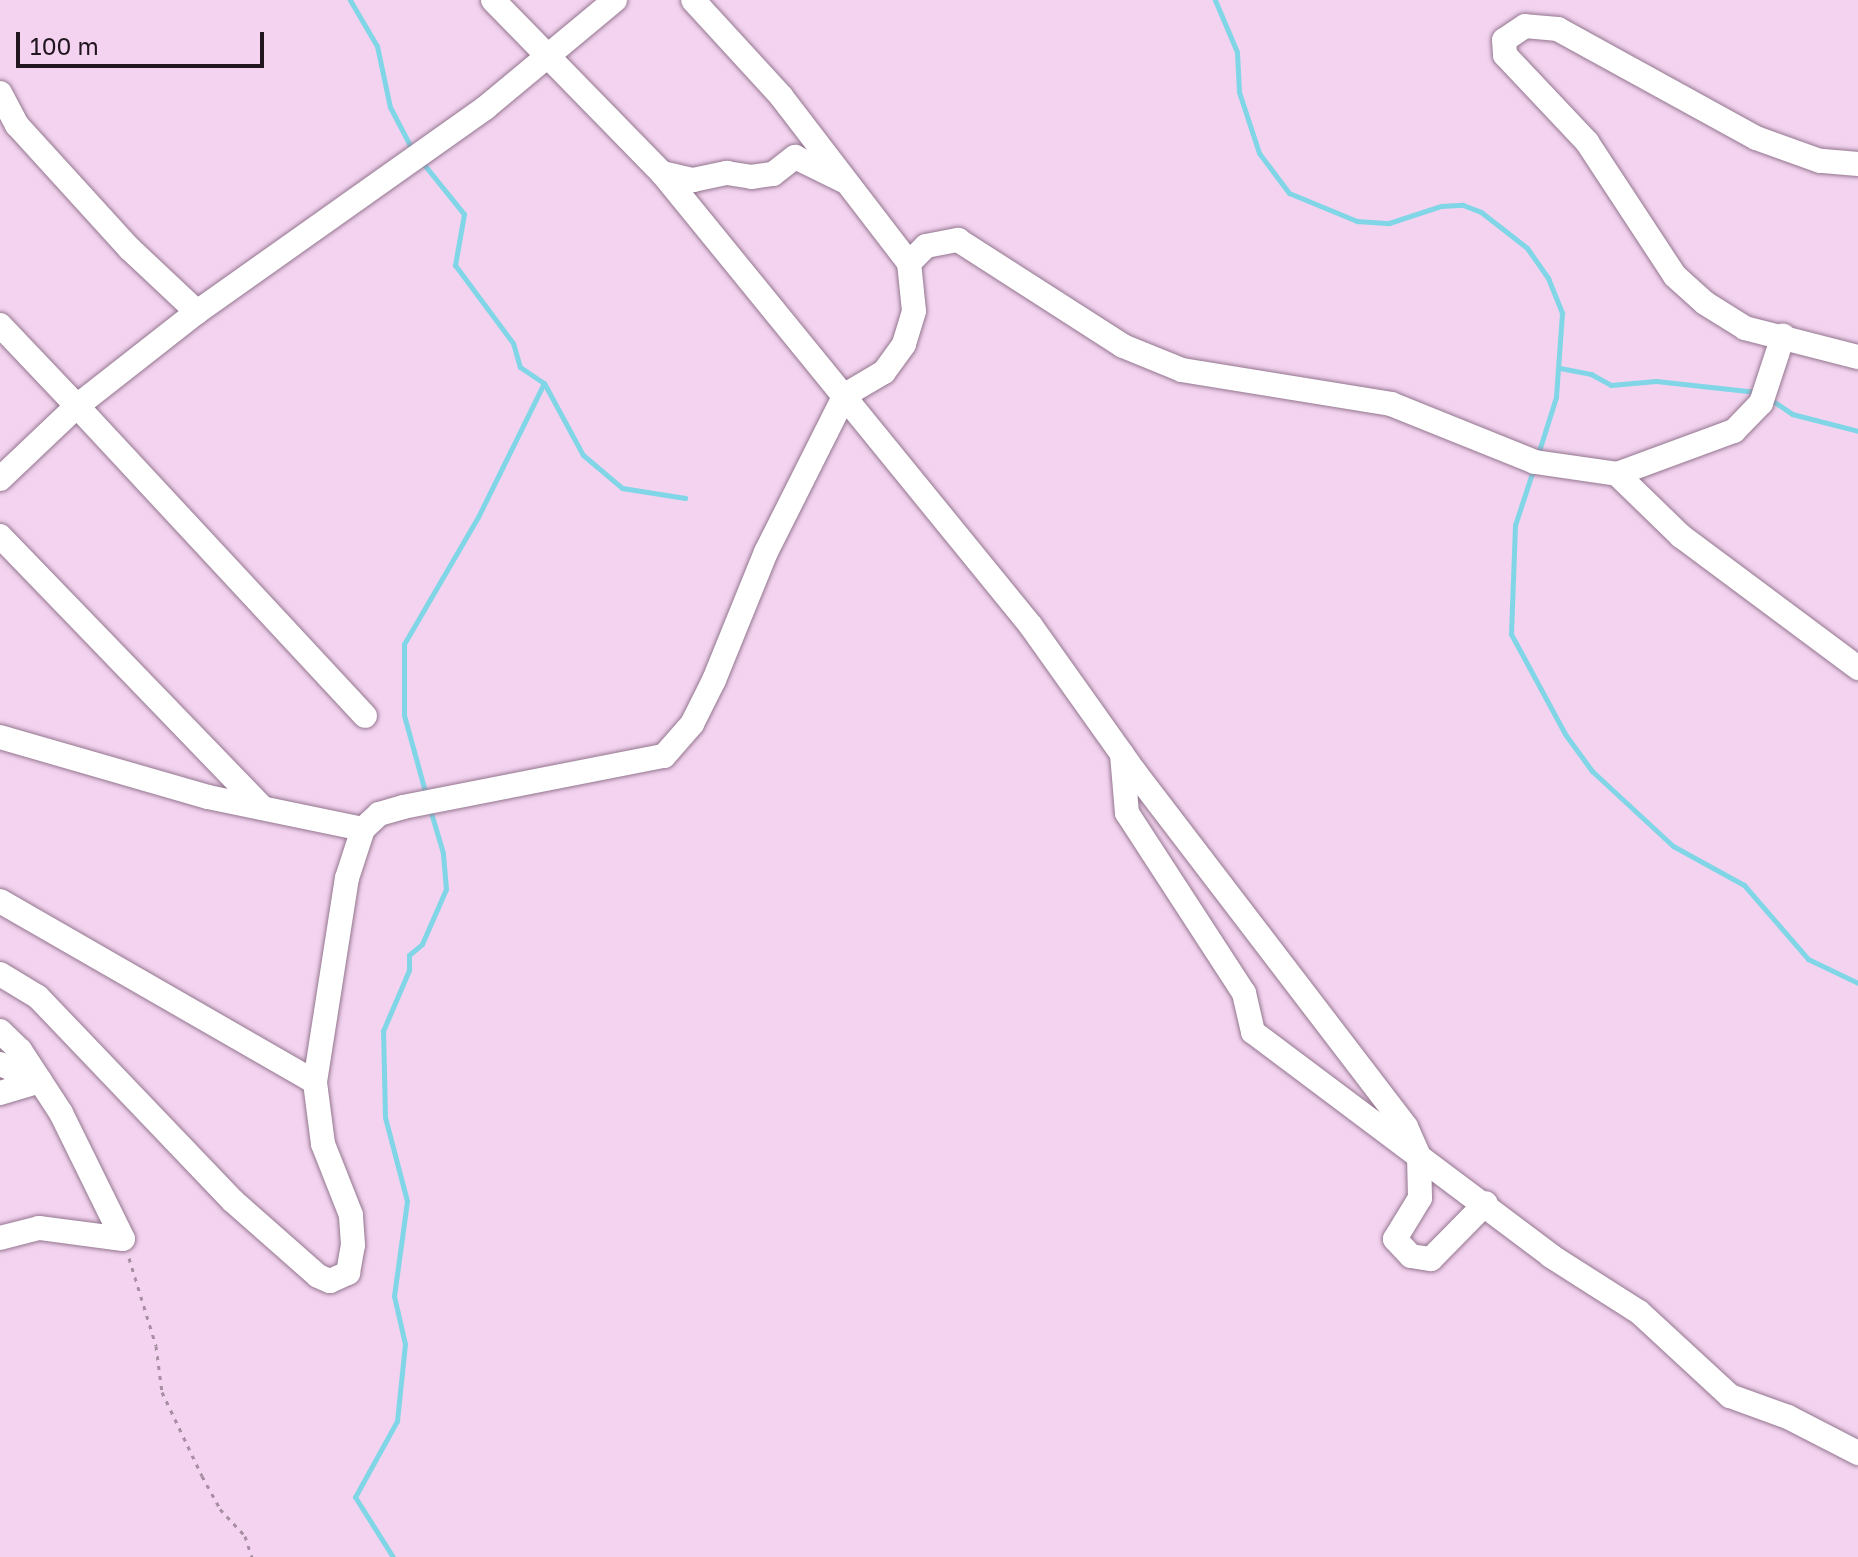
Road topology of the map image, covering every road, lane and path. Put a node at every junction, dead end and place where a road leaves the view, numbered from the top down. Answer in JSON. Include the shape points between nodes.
{"nodes":[{"id":1,"x":493,"y":0,"type":"edge"},
{"id":2,"x":615,"y":0,"type":"edge"},
{"id":3,"x":693,"y":0,"type":"edge"},
{"id":4,"x":547,"y":55,"type":"junction"},
{"id":5,"x":0,"y":93,"type":"edge"},
{"id":6,"x":1858,"y":164,"type":"edge"},
{"id":7,"x":662,"y":173,"type":"junction"},
{"id":8,"x":852,"y":186,"type":"junction"},
{"id":9,"x":909,"y":263,"type":"junction"},
{"id":10,"x":197,"y":312,"type":"junction"},
{"id":11,"x":0,"y":325,"type":"edge"},
{"id":12,"x":1783,"y":336,"type":"junction"},
{"id":13,"x":1858,"y":357,"type":"edge"},
{"id":14,"x":845,"y":395,"type":"junction"},
{"id":15,"x":77,"y":406,"type":"junction"},
{"id":16,"x":1617,"y":474,"type":"junction"},
{"id":17,"x":0,"y":479,"type":"edge"},
{"id":18,"x":0,"y":536,"type":"edge"},
{"id":19,"x":1858,"y":668,"type":"edge"},
{"id":20,"x":365,"y":716,"type":"dead end"},
{"id":21,"x":3,"y":741,"type":"edge"},
{"id":22,"x":1122,"y":754,"type":"junction"},
{"id":23,"x":263,"y":808,"type":"junction"},
{"id":24,"x":363,"y":829,"type":"junction"},
{"id":25,"x":0,"y":901,"type":"edge"},
{"id":26,"x":0,"y":974,"type":"edge"},
{"id":27,"x":0,"y":1031,"type":"edge"},
{"id":28,"x":0,"y":1064,"type":"edge"},
{"id":29,"x":40,"y":1081,"type":"junction"},
{"id":30,"x":315,"y":1082,"type":"junction"},
{"id":31,"x":0,"y":1093,"type":"edge"},
{"id":32,"x":1419,"y":1156,"type":"junction"},
{"id":33,"x":1486,"y":1203,"type":"junction"},
{"id":34,"x":0,"y":1238,"type":"edge"},
{"id":35,"x":123,"y":1239,"type":"junction"},
{"id":36,"x":1858,"y":1453,"type":"edge"},
{"id":37,"x":252,"y":1557,"type":"edge"}],
"edges":[{"from":1,"to":4,"type":"street"},
{"from":2,"to":4,"type":"street"},
{"from":3,"to":8,"type":"street","via":[[781,96]]},
{"from":4,"to":7,"type":"street"},
{"from":4,"to":10,"type":"street","via":[[485,108]]},
{"from":5,"to":10,"type":"street","via":[[27,136],[130,249]]},
{"from":6,"to":12,"type":"street","via":[[1820,161],[1756,138],[1558,29],[1525,26],[1504,40],[1505,55],[1587,142],[1675,276],[1745,328]]},
{"from":7,"to":8,"type":"street","via":[[693,180],[727,173],[751,177],[773,174],[795,157]]},
{"from":7,"to":14,"type":"street","via":[[700,226]]},
{"from":8,"to":9,"type":"street"},
{"from":9,"to":14,"type":"street","via":[[914,311],[904,344],[884,372]]},
{"from":9,"to":16,"type":"street","via":[[926,246],[958,240],[1123,346],[1182,370],[1391,404],[1535,462]]},
{"from":10,"to":15,"type":"street"},
{"from":11,"to":15,"type":"street"},
{"from":12,"to":13,"type":"street"},
{"from":12,"to":16,"type":"street","via":[[1761,403],[1734,431]]},
{"from":14,"to":22,"type":"street","via":[[1031,626]]},
{"from":14,"to":24,"type":"street","via":[[766,552],[692,724],[664,756],[403,807],[379,814]]},
{"from":15,"to":17,"type":"street"},
{"from":15,"to":20,"type":"street"},
{"from":16,"to":19,"type":"street","via":[[1681,536]]},
{"from":18,"to":23,"type":"street"},
{"from":21,"to":23,"type":"street"},
{"from":22,"to":32,"type":"street","via":[[1406,1127]]},
{"from":22,"to":32,"type":"street","via":[[1127,813],[1244,993],[1253,1032]]},
{"from":23,"to":24,"type":"street"},
{"from":24,"to":30,"type":"street","via":[[347,878]]},
{"from":25,"to":30,"type":"street"},
{"from":26,"to":30,"type":"street","via":[[38,997],[233,1201],[330,1281],[348,1273],[351,1215],[316,1119]]},
{"from":27,"to":29,"type":"street"},
{"from":28,"to":29,"type":"street"},
{"from":29,"to":31,"type":"street"},
{"from":29,"to":35,"type":"street","via":[[89,1163]]},
{"from":32,"to":33,"type":"street"},
{"from":32,"to":33,"type":"street","via":[[1420,1198],[1395,1239],[1411,1256],[1431,1259]]},
{"from":33,"to":36,"type":"street","via":[[1551,1256],[1639,1312],[1730,1396],[1788,1417]]},
{"from":34,"to":35,"type":"street","via":[[39,1228]]},
{"from":35,"to":37,"type":"path","via":[[156,1346],[162,1392],[202,1476],[220,1509],[245,1536]]}]}
